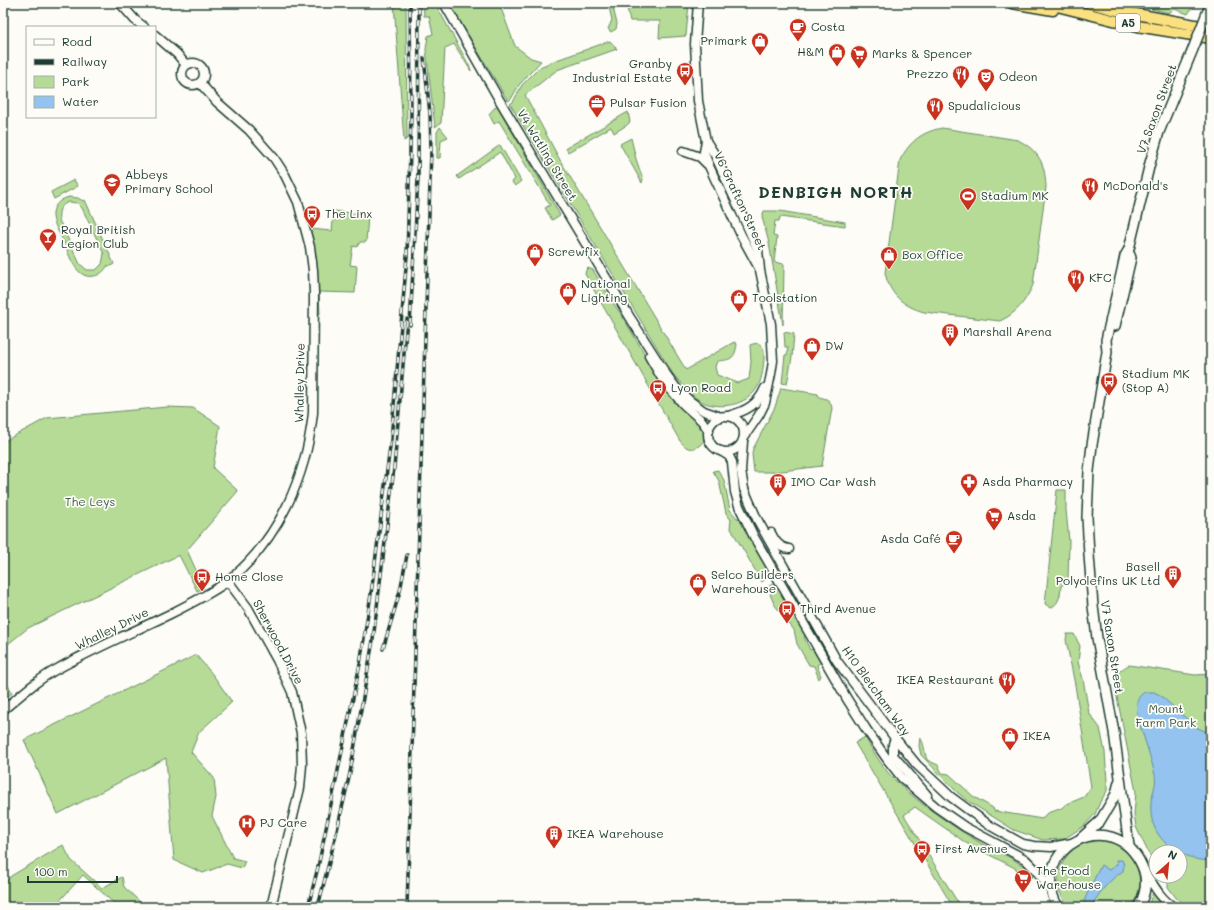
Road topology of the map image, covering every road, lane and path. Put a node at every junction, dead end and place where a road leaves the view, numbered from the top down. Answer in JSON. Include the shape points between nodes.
{"nodes":[{"id":1,"x":120,"y":3,"type":"edge"},
{"id":2,"x":444,"y":3,"type":"edge"},
{"id":3,"x":698,"y":3,"type":"edge"},
{"id":4,"x":1012,"y":3,"type":"edge"},
{"id":5,"x":1045,"y":3,"type":"edge"},
{"id":6,"x":1089,"y":3,"type":"edge"},
{"id":7,"x":1098,"y":3,"type":"edge"},
{"id":8,"x":1211,"y":4,"type":"edge"},
{"id":9,"x":1120,"y":11,"type":"junction"},
{"id":10,"x":1108,"y":19,"type":"junction"},
{"id":11,"x":143,"y":26,"type":"edge"},
{"id":12,"x":1211,"y":28,"type":"edge"},
{"id":13,"x":156,"y":37,"type":"edge"},
{"id":14,"x":1211,"y":38,"type":"edge"},
{"id":15,"x":186,"y":65,"type":"junction"},
{"id":16,"x":200,"y":83,"type":"junction"},
{"id":17,"x":706,"y":141,"type":"junction"},
{"id":18,"x":683,"y":151,"type":"dead end"},
{"id":19,"x":709,"y":166,"type":"junction"},
{"id":20,"x":739,"y":207,"type":"junction"},
{"id":21,"x":741,"y":235,"type":"junction"},
{"id":22,"x":760,"y":270,"type":"junction"},
{"id":23,"x":631,"y":319,"type":"junction"},
{"id":24,"x":772,"y":374,"type":"junction"},
{"id":25,"x":725,"y":416,"type":"junction"},
{"id":26,"x":709,"y":431,"type":"junction"},
{"id":27,"x":743,"y":439,"type":"junction"},
{"id":28,"x":721,"y":451,"type":"junction"},
{"id":29,"x":741,"y":465,"type":"junction"},
{"id":30,"x":789,"y":549,"type":"dead end"},
{"id":31,"x":777,"y":566,"type":"dead end"},
{"id":32,"x":228,"y":581,"type":"junction"},
{"id":33,"x":828,"y":666,"type":"junction"},
{"id":34,"x":3,"y":710,"type":"edge"},
{"id":35,"x":895,"y":738,"type":"junction"},
{"id":36,"x":1120,"y":779,"type":"junction"},
{"id":37,"x":936,"y":807,"type":"junction"},
{"id":38,"x":1081,"y":838,"type":"junction"},
{"id":39,"x":1072,"y":843,"type":"junction"},
{"id":40,"x":1129,"y":846,"type":"junction"},
{"id":41,"x":1144,"y":869,"type":"junction"},
{"id":42,"x":1052,"y":891,"type":"junction"},
{"id":43,"x":271,"y":907,"type":"edge"},
{"id":44,"x":1058,"y":907,"type":"edge"},
{"id":45,"x":1138,"y":907,"type":"edge"},
{"id":46,"x":1174,"y":907,"type":"edge"}],
"edges":[{"from":1,"to":11,"type":"street"},
{"from":2,"to":23,"type":"street","name":"V4 Watling Street","via":[[500,102]]},
{"from":3,"to":17,"type":"street","name":"V6 Grafton Street","via":[[696,69],[698,101]]},
{"from":4,"to":10,"type":"highway"},
{"from":5,"to":10,"type":"highway","number":"A5"},
{"from":6,"to":9,"type":"highway","number":"A5"},
{"from":7,"to":9,"type":"highway"},
{"from":8,"to":36,"type":"main road","name":"V7 Saxon Street","bridge":true,"via":[[1159,132],[1150,163],[1122,270],[1092,445],[1087,517],[1093,606]]},
{"from":9,"to":12,"type":"highway","number":"A5"},
{"from":10,"to":14,"type":"highway","number":"A5"},
{"from":13,"to":15,"type":"street"},
{"from":15,"to":16,"type":"street","via":[[182,73],[184,80],[189,84]]},
{"from":15,"to":16,"type":"street","via":[[193,63],[203,68],[204,78]]},
{"from":16,"to":32,"type":"street","name":"Whalley Drive","via":[[258,139],[285,175],[304,220],[310,247],[314,293],[313,413],[306,459],[282,517],[250,560]]},
{"from":17,"to":19,"type":"street","name":"V6 Grafton Street","via":[[704,152]]},
{"from":17,"to":20,"type":"street","name":"V6 Grafton Street"},
{"from":18,"to":19,"type":"street","via":[[700,157]]},
{"from":19,"to":21,"type":"street","name":"V6 Grafton Street"},
{"from":20,"to":21,"type":"street","via":[[737,216]]},
{"from":20,"to":22,"type":"street","name":"V6 Grafton Street","via":[[758,250]]},
{"from":21,"to":22,"type":"street","name":"V6 Grafton Street"},
{"from":22,"to":24,"type":"street","name":"V6 Grafton Street","via":[[771,324]]},
{"from":23,"to":25,"type":"street","name":"V4 Watling Street","via":[[677,389],[704,411]]},
{"from":23,"to":26,"type":"street","name":"V4 Watling Street","via":[[664,382]]},
{"from":24,"to":25,"type":"street","name":"V6 Grafton Street","via":[[762,395],[753,406],[737,414]]},
{"from":24,"to":27,"type":"street","name":"V6 Grafton Street","via":[[765,403]]},
{"from":25,"to":26,"type":"street","via":[[715,420]]},
{"from":25,"to":27,"type":"street","via":[[734,417],[742,425]]},
{"from":26,"to":28,"type":"street","via":[[711,443]]},
{"from":27,"to":28,"type":"street","via":[[734,450]]},
{"from":27,"to":29,"type":"street","name":"H10 Bletcham Way"},
{"from":28,"to":33,"type":"street","name":"H10 Bletcham Way","via":[[729,456],[732,462],[735,492],[748,525]]},
{"from":29,"to":30,"type":"street","name":"H10 Bletcham Way","via":[[758,511],[779,545]]},
{"from":29,"to":35,"type":"street","name":"H10 Bletcham Way","via":[[744,489],[757,519],[837,661]]},
{"from":31,"to":33,"type":"street","name":"H10 Bletcham Way","via":[[823,646]]},
{"from":32,"to":34,"type":"street","name":"Whalley Drive","via":[[203,597],[58,668]]},
{"from":32,"to":43,"type":"street","name":"Sherwood Drive","via":[[248,608],[277,660],[292,692],[301,732],[300,788]]},
{"from":33,"to":37,"type":"street","name":"H10 Bletcham Way","via":[[892,766]]},
{"from":35,"to":37,"type":"street","via":[[893,755]]},
{"from":35,"to":39,"type":"street","name":"H10 Bletcham Way","via":[[917,765],[942,789],[989,825],[1029,845],[1051,847]]},
{"from":36,"to":38,"type":"main road","name":"V7 Saxon Street","via":[[1116,794],[1100,821]]},
{"from":36,"to":40,"type":"main road","name":"V7 Saxon Street"},
{"from":37,"to":42,"type":"street","name":"H10 Bletcham Way","via":[[965,827],[1025,859]]},
{"from":38,"to":39,"type":"main road"},
{"from":38,"to":40,"type":"main road","via":[[1101,835],[1120,840]]},
{"from":39,"to":42,"type":"main road","via":[[1055,864],[1051,880]]},
{"from":40,"to":41,"type":"main road"},
{"from":41,"to":45,"type":"main road","via":[[1145,892]]},
{"from":41,"to":46,"type":"street","via":[[1158,892]]},
{"from":42,"to":44,"type":"main road"}]}
